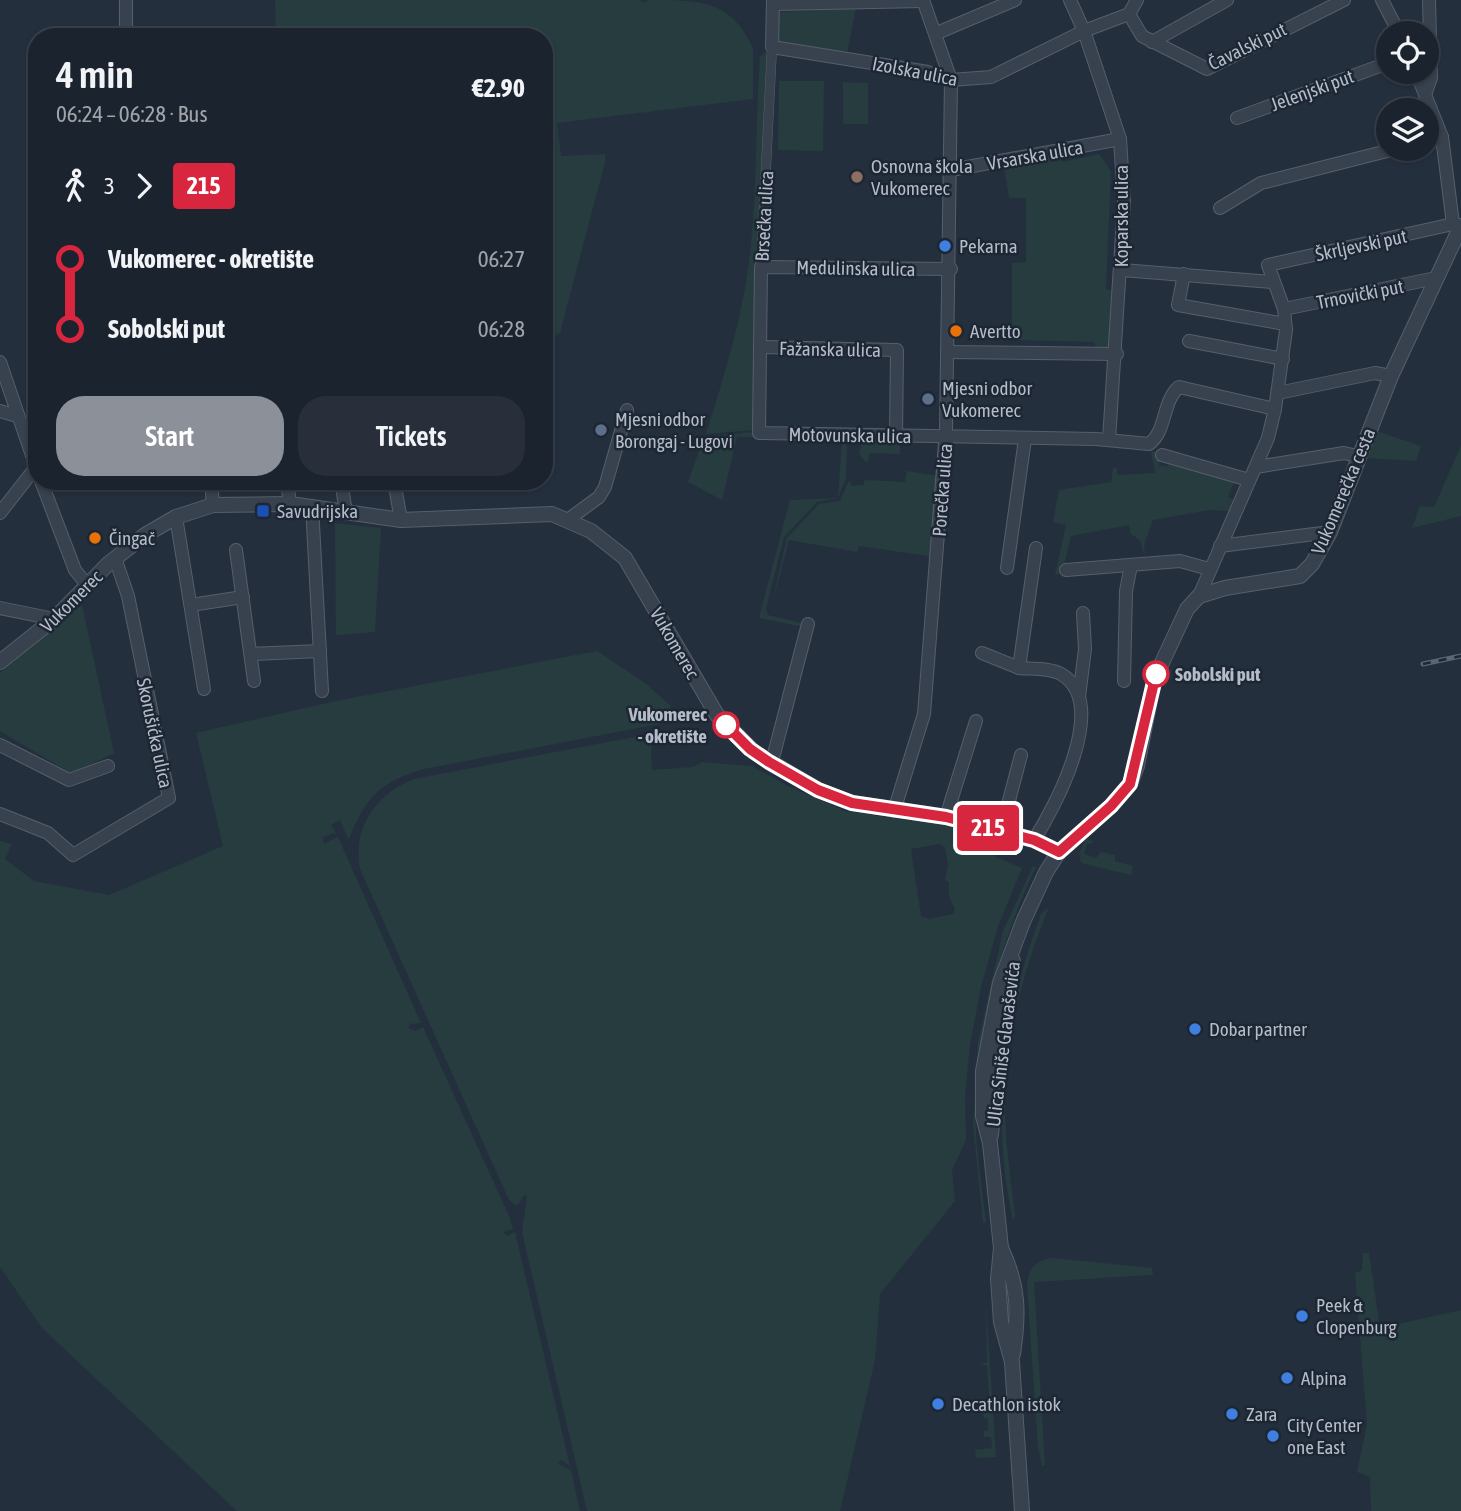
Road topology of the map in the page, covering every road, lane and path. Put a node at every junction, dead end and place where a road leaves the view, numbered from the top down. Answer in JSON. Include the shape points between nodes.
{"nodes":[{"id":1,"x":126,"y":0,"type":"edge"},
{"id":2,"x":1015,"y":0,"type":"edge"},
{"id":3,"x":1070,"y":0,"type":"edge"},
{"id":4,"x":1137,"y":0,"type":"edge"},
{"id":5,"x":1227,"y":0,"type":"edge"},
{"id":6,"x":1344,"y":0,"type":"edge"},
{"id":7,"x":1429,"y":0,"type":"edge"},
{"id":8,"x":923,"y":1,"type":"edge"},
{"id":9,"x":1384,"y":1,"type":"edge"},
{"id":10,"x":773,"y":2,"type":"edge"},
{"id":11,"x":1129,"y":14,"type":"junction"},
{"id":12,"x":1393,"y":21,"type":"edge"},
{"id":13,"x":126,"y":28,"type":"edge"},
{"id":14,"x":1084,"y":32,"type":"junction"},
{"id":15,"x":937,"y":33,"type":"junction"},
{"id":16,"x":1152,"y":42,"type":"junction"},
{"id":17,"x":772,"y":47,"type":"junction"},
{"id":18,"x":1376,"y":67,"type":"edge"},
{"id":19,"x":951,"y":80,"type":"junction"},
{"id":20,"x":1422,"y":84,"type":"edge"},
{"id":21,"x":1426,"y":92,"type":"junction"},
{"id":22,"x":1237,"y":118,"type":"dead end"},
{"id":23,"x":1442,"y":137,"type":"junction"},
{"id":24,"x":1439,"y":138,"type":"edge"},
{"id":25,"x":1120,"y":139,"type":"junction"},
{"id":26,"x":1376,"y":154,"type":"edge"},
{"id":27,"x":951,"y":170,"type":"junction"},
{"id":28,"x":1220,"y":208,"type":"dead end"},
{"id":29,"x":1458,"y":226,"type":"edge"},
{"id":30,"x":761,"y":267,"type":"junction"},
{"id":31,"x":951,"y":269,"type":"junction"},
{"id":32,"x":1122,"y":270,"type":"junction"},
{"id":33,"x":1184,"y":274,"type":"junction"},
{"id":34,"x":1436,"y":278,"type":"junction"},
{"id":35,"x":1272,"y":282,"type":"junction"},
{"id":36,"x":1284,"y":309,"type":"junction"},
{"id":37,"x":1285,"y":324,"type":"junction"},
{"id":38,"x":1189,"y":341,"type":"dead end"},
{"id":39,"x":760,"y":347,"type":"junction"},
{"id":40,"x":947,"y":352,"type":"junction"},
{"id":41,"x":1117,"y":354,"type":"junction"},
{"id":42,"x":1283,"y":359,"type":"junction"},
{"id":43,"x":0,"y":362,"type":"edge"},
{"id":44,"x":1391,"y":376,"type":"junction"},
{"id":45,"x":1278,"y":393,"type":"junction"},
{"id":46,"x":1275,"y":409,"type":"junction"},
{"id":47,"x":627,"y":410,"type":"dead end"},
{"id":48,"x":0,"y":411,"type":"edge"},
{"id":49,"x":17,"y":416,"type":"junction"},
{"id":50,"x":759,"y":433,"type":"joint"},
{"id":51,"x":896,"y":436,"type":"junction"},
{"id":52,"x":946,"y":437,"type":"junction"},
{"id":53,"x":1025,"y":439,"type":"junction"},
{"id":54,"x":1110,"y":440,"type":"junction"},
{"id":55,"x":28,"y":447,"type":"edge"},
{"id":56,"x":1162,"y":455,"type":"dead end"},
{"id":57,"x":1357,"y":456,"type":"junction"},
{"id":58,"x":1255,"y":467,"type":"junction"},
{"id":59,"x":28,"y":479,"type":"edge"},
{"id":60,"x":1249,"y":480,"type":"junction"},
{"id":61,"x":44,"y":490,"type":"edge"},
{"id":62,"x":212,"y":490,"type":"edge"},
{"id":63,"x":288,"y":490,"type":"edge"},
{"id":64,"x":342,"y":490,"type":"edge"},
{"id":65,"x":396,"y":490,"type":"edge"},
{"id":66,"x":290,"y":504,"type":"junction"},
{"id":67,"x":213,"y":505,"type":"junction"},
{"id":68,"x":312,"y":506,"type":"junction"},
{"id":69,"x":346,"y":512,"type":"junction"},
{"id":70,"x":0,"y":513,"type":"edge"},
{"id":71,"x":176,"y":517,"type":"junction"},
{"id":72,"x":569,"y":519,"type":"junction"},
{"id":73,"x":401,"y":520,"type":"junction"},
{"id":74,"x":1330,"y":532,"type":"junction"},
{"id":75,"x":1220,"y":546,"type":"junction"},
{"id":76,"x":1037,"y":548,"type":"dead end"},
{"id":77,"x":236,"y":550,"type":"dead end"},
{"id":78,"x":115,"y":558,"type":"junction"},
{"id":79,"x":1131,"y":565,"type":"junction"},
{"id":80,"x":1007,"y":568,"type":"dead end"},
{"id":81,"x":1209,"y":569,"type":"junction"},
{"id":82,"x":1066,"y":570,"type":"dead end"},
{"id":83,"x":87,"y":585,"type":"junction"},
{"id":84,"x":1199,"y":596,"type":"junction"},
{"id":85,"x":243,"y":597,"type":"junction"},
{"id":86,"x":191,"y":605,"type":"junction"},
{"id":87,"x":0,"y":607,"type":"edge"},
{"id":88,"x":1083,"y":613,"type":"dead end"},
{"id":89,"x":54,"y":620,"type":"junction"},
{"id":90,"x":808,"y":624,"type":"dead end"},
{"id":91,"x":320,"y":651,"type":"junction"},
{"id":92,"x":982,"y":653,"type":"dead end"},
{"id":93,"x":251,"y":654,"type":"junction"},
{"id":94,"x":0,"y":662,"type":"edge"},
{"id":95,"x":1019,"y":668,"type":"junction"},
{"id":96,"x":254,"y":681,"type":"dead end"},
{"id":97,"x":1124,"y":681,"type":"dead end"},
{"id":98,"x":204,"y":690,"type":"dead end"},
{"id":99,"x":322,"y":691,"type":"dead end"},
{"id":100,"x":1079,"y":697,"type":"junction"},
{"id":101,"x":976,"y":721,"type":"dead end"},
{"id":102,"x":0,"y":745,"type":"edge"},
{"id":103,"x":1021,"y":755,"type":"dead end"},
{"id":104,"x":769,"y":762,"type":"junction"},
{"id":105,"x":108,"y":766,"type":"dead end"},
{"id":106,"x":894,"y":811,"type":"junction"},
{"id":107,"x":0,"y":814,"type":"edge"},
{"id":108,"x":946,"y":817,"type":"junction"},
{"id":109,"x":1001,"y":831,"type":"junction"},
{"id":110,"x":1034,"y":840,"type":"junction"},
{"id":111,"x":1059,"y":852,"type":"junction"},
{"id":112,"x":1022,"y":1511,"type":"edge"}],
"edges":[{"from":1,"to":13,"type":"street"},
{"from":2,"to":15,"type":"street"},
{"from":3,"to":14,"type":"street","name":"Koparska ulica"},
{"from":4,"to":11,"type":"street"},
{"from":5,"to":16,"type":"street"},
{"from":6,"to":16,"type":"street","name":"Čavalski put","via":[[1207,69]]},
{"from":7,"to":21,"type":"street","via":[[1431,85]]},
{"from":8,"to":10,"type":"street"},
{"from":8,"to":15,"type":"street","name":"Porečka ulica"},
{"from":9,"to":12,"type":"street"},
{"from":10,"to":17,"type":"street","name":"Brsečka ulica"},
{"from":11,"to":14,"type":"street","name":"Izolska ulica"},
{"from":11,"to":16,"type":"street","via":[[1135,28]]},
{"from":14,"to":19,"type":"street","name":"Izolska ulica","via":[[991,77]]},
{"from":14,"to":25,"type":"street","name":"Koparska ulica"},
{"from":15,"to":19,"type":"street","name":"Porečka ulica"},
{"from":17,"to":19,"type":"street","name":"Izolska ulica","via":[[928,72]]},
{"from":17,"to":30,"type":"street","name":"Brsečka ulica"},
{"from":18,"to":22,"type":"street","name":"Jelenjski put"},
{"from":19,"to":27,"type":"street","name":"Porečka ulica"},
{"from":20,"to":21,"type":"street"},
{"from":21,"to":23,"type":"street"},
{"from":23,"to":24,"type":"street"},
{"from":23,"to":29,"type":"street"},
{"from":25,"to":27,"type":"street","name":"Vrsarska ulica"},
{"from":25,"to":32,"type":"street","name":"Koparska ulica"},
{"from":26,"to":28,"type":"street","via":[[1261,183]]},
{"from":27,"to":31,"type":"street","name":"Porečka ulica"},
{"from":29,"to":34,"type":"street","name":"Vukomerečka cesta"},
{"from":29,"to":35,"type":"street","name":"Škrljevski put","via":[[1268,265]]},
{"from":30,"to":31,"type":"street","name":"Medulinska ulica"},
{"from":30,"to":39,"type":"street","name":"Brsečka ulica"},
{"from":31,"to":40,"type":"street","name":"Porečka ulica"},
{"from":32,"to":33,"type":"street"},
{"from":32,"to":41,"type":"street","name":"Koparska ulica"},
{"from":33,"to":35,"type":"street"},
{"from":33,"to":37,"type":"street","via":[[1178,305]]},
{"from":34,"to":36,"type":"street","name":"Trnovički put"},
{"from":34,"to":44,"type":"street","name":"Vukomerečka cesta"},
{"from":35,"to":36,"type":"street"},
{"from":36,"to":37,"type":"street"},
{"from":37,"to":42,"type":"street"},
{"from":38,"to":42,"type":"street"},
{"from":39,"to":50,"type":"street","name":"Brsečka ulica"},
{"from":39,"to":51,"type":"street","name":"Fažanska ulica","via":[[897,350]]},
{"from":40,"to":41,"type":"street"},
{"from":40,"to":52,"type":"street","name":"Porečka ulica"},
{"from":41,"to":54,"type":"street","name":"Koparska ulica"},
{"from":42,"to":45,"type":"street"},
{"from":43,"to":49,"type":"street"},
{"from":44,"to":45,"type":"street","via":[[1375,373]]},
{"from":44,"to":57,"type":"street","name":"Vukomerečka cesta"},
{"from":45,"to":46,"type":"street"},
{"from":46,"to":54,"type":"street","name":"Motovunska ulica","via":[[1179,387],[1149,444]]},
{"from":46,"to":58,"type":"street"},
{"from":47,"to":72,"type":"street","via":[[606,487]]},
{"from":48,"to":49,"type":"street"},
{"from":49,"to":55,"type":"street"},
{"from":50,"to":51,"type":"street","name":"Motovunska ulica"},
{"from":51,"to":52,"type":"street","name":"Motovunska ulica"},
{"from":52,"to":53,"type":"street","name":"Motovunska ulica"},
{"from":52,"to":106,"type":"street","name":"Porečka ulica","via":[[924,714]]},
{"from":53,"to":54,"type":"street","name":"Motovunska ulica"},
{"from":53,"to":80,"type":"street"},
{"from":56,"to":60,"type":"street"},
{"from":57,"to":58,"type":"street","via":[[1344,453]]},
{"from":57,"to":74,"type":"street","name":"Vukomerečka cesta"},
{"from":58,"to":60,"type":"street"},
{"from":59,"to":70,"type":"street"},
{"from":60,"to":75,"type":"street"},
{"from":61,"to":83,"type":"street","via":[[75,570]]},
{"from":62,"to":67,"type":"street"},
{"from":63,"to":66,"type":"street"},
{"from":64,"to":69,"type":"street"},
{"from":65,"to":73,"type":"street"},
{"from":66,"to":67,"type":"street","name":"Vukomerec"},
{"from":66,"to":68,"type":"street","name":"Vukomerec"},
{"from":67,"to":71,"type":"street","name":"Vukomerec"},
{"from":68,"to":69,"type":"street","name":"Vukomerec"},
{"from":68,"to":91,"type":"street"},
{"from":69,"to":73,"type":"street","name":"Vukomerec"},
{"from":71,"to":78,"type":"street","name":"Vukomerec"},
{"from":71,"to":86,"type":"street"},
{"from":72,"to":73,"type":"street","name":"Vukomerec","via":[[533,513]]},
{"from":72,"to":104,"type":"street","name":"Vukomerec","via":[[625,558],[717,715]]},
{"from":74,"to":75,"type":"street"},
{"from":74,"to":84,"type":"street","name":"Vukomerečka cesta","via":[[1300,576]]},
{"from":75,"to":81,"type":"street"},
{"from":76,"to":95,"type":"street"},
{"from":77,"to":85,"type":"street"},
{"from":78,"to":83,"type":"street","name":"Vukomerec"},
{"from":78,"to":107,"type":"street","name":"Skorušićka ulica","via":[[128,596],[169,799],[73,855],[48,833]]},
{"from":79,"to":81,"type":"street","via":[[1180,561]]},
{"from":79,"to":82,"type":"street"},
{"from":79,"to":97,"type":"street"},
{"from":81,"to":84,"type":"street"},
{"from":83,"to":89,"type":"street","name":"Vukomerec"},
{"from":84,"to":111,"type":"street","via":[[1187,609],[1154,680],[1130,784]]},
{"from":85,"to":86,"type":"street"},
{"from":85,"to":93,"type":"street"},
{"from":86,"to":98,"type":"street"},
{"from":87,"to":89,"type":"street"},
{"from":88,"to":100,"type":"street","via":[[1085,649]]},
{"from":89,"to":94,"type":"street","name":"Vukomerec"},
{"from":90,"to":104,"type":"street"},
{"from":91,"to":93,"type":"street"},
{"from":91,"to":99,"type":"street"},
{"from":92,"to":95,"type":"street"},
{"from":93,"to":96,"type":"street"},
{"from":95,"to":100,"type":"street","via":[[1060,673]]},
{"from":100,"to":110,"type":"street","via":[[1080,736],[1056,806]]},
{"from":101,"to":108,"type":"street"},
{"from":102,"to":105,"type":"street","via":[[69,780]]},
{"from":103,"to":109,"type":"street"},
{"from":104,"to":106,"type":"street","name":"Vukomerec","via":[[818,790]]},
{"from":106,"to":108,"type":"street","name":"Vukomerec"},
{"from":108,"to":109,"type":"street","name":"Vukomerec"},
{"from":109,"to":110,"type":"street","name":"Vukomerec"},
{"from":110,"to":111,"type":"street","name":"Vukomerec"},
{"from":111,"to":112,"type":"street","name":"Ulica Siniše Glavaševića","via":[[1014,945],[993,1012],[984,1071],[983,1116],[1001,1248],[1015,1278],[1018,1322],[1012,1362]]}]}
